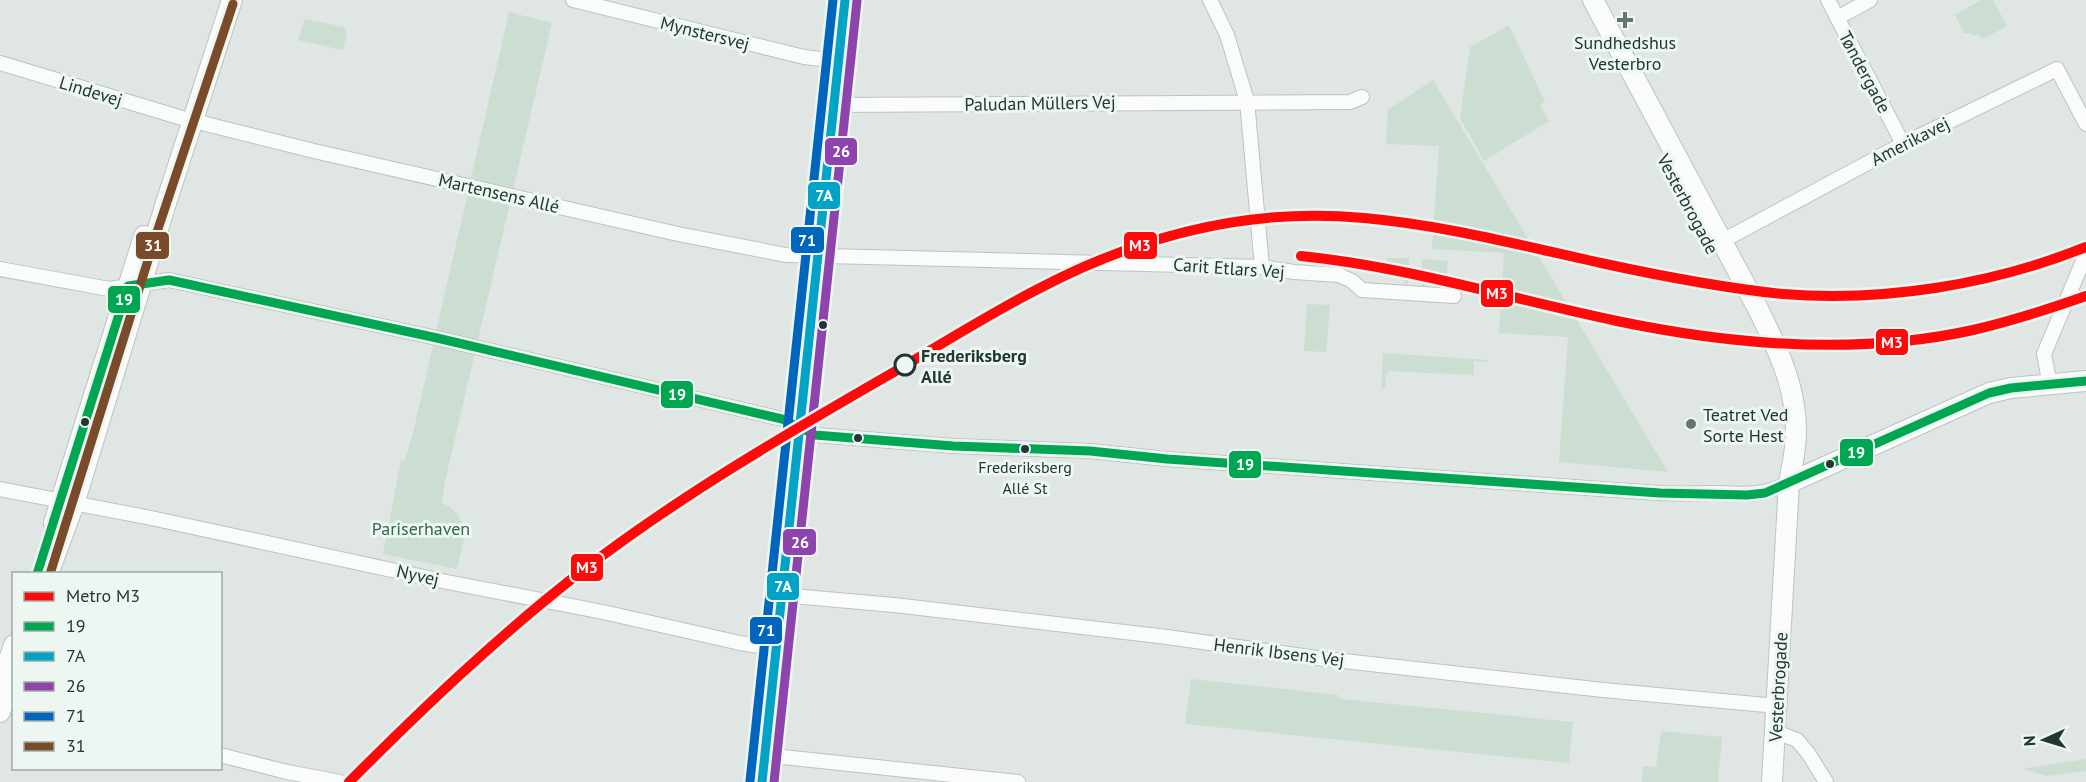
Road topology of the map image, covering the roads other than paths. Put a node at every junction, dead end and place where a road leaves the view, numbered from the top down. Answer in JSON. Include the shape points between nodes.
{"nodes":[{"id":1,"x":222,"y":0,"type":"edge"},
{"id":2,"x":232,"y":0,"type":"edge"},
{"id":3,"x":573,"y":0,"type":"edge"},
{"id":4,"x":845,"y":0,"type":"edge"},
{"id":5,"x":1210,"y":0,"type":"edge"},
{"id":6,"x":1581,"y":0,"type":"edge"},
{"id":7,"x":1593,"y":0,"type":"edge"},
{"id":8,"x":1828,"y":0,"type":"edge"},
{"id":9,"x":1870,"y":0,"type":"edge"},
{"id":10,"x":1837,"y":18,"type":"junction"},
{"id":11,"x":838,"y":61,"type":"junction"},
{"id":12,"x":0,"y":63,"type":"edge"},
{"id":13,"x":1362,"y":97,"type":"dead end"},
{"id":14,"x":1247,"y":101,"type":"junction"},
{"id":15,"x":834,"y":105,"type":"junction"},
{"id":16,"x":187,"y":119,"type":"junction"},
{"id":17,"x":2086,"y":124,"type":"edge"},
{"id":18,"x":1903,"y":144,"type":"junction"},
{"id":19,"x":1717,"y":244,"type":"junction"},
{"id":20,"x":2086,"y":255,"type":"edge"},
{"id":21,"x":817,"y":257,"type":"junction"},
{"id":22,"x":1262,"y":267,"type":"junction"},
{"id":23,"x":0,"y":269,"type":"edge"},
{"id":24,"x":135,"y":285,"type":"junction"},
{"id":25,"x":1454,"y":296,"type":"dead end"},
{"id":26,"x":2085,"y":384,"type":"edge"},
{"id":27,"x":2050,"y":385,"type":"junction"},
{"id":28,"x":799,"y":428,"type":"junction"},
{"id":29,"x":1789,"y":483,"type":"junction"},
{"id":30,"x":0,"y":489,"type":"edge"},
{"id":31,"x":68,"y":503,"type":"junction"},
{"id":32,"x":37,"y":572,"type":"edge"},
{"id":33,"x":48,"y":572,"type":"edge"},
{"id":34,"x":782,"y":595,"type":"junction"},
{"id":35,"x":776,"y":649,"type":"junction"},
{"id":36,"x":12,"y":656,"type":"edge"},
{"id":37,"x":7,"y":683,"type":"edge"},
{"id":38,"x":1777,"y":706,"type":"junction"},
{"id":39,"x":0,"y":712,"type":"edge"},
{"id":40,"x":1776,"y":732,"type":"junction"},
{"id":41,"x":764,"y":755,"type":"junction"},
{"id":42,"x":222,"y":756,"type":"edge"},
{"id":43,"x":340,"y":782,"type":"edge"},
{"id":44,"x":762,"y":782,"type":"edge"},
{"id":45,"x":1018,"y":782,"type":"edge"},
{"id":46,"x":1772,"y":782,"type":"edge"},
{"id":47,"x":1826,"y":782,"type":"edge"}],
"edges":[{"from":1,"to":16,"type":"street"},
{"from":2,"to":16,"type":"street"},
{"from":3,"to":11,"type":"street","name":"Mynstersvej","via":[[804,57]]},
{"from":4,"to":11,"type":"street"},
{"from":5,"to":14,"type":"street","via":[[1227,35]]},
{"from":6,"to":19,"type":"street","name":"Vesterbrogade"},
{"from":7,"to":19,"type":"street","name":"Vesterbrogade"},
{"from":8,"to":10,"type":"street","name":"Tøndergade"},
{"from":9,"to":10,"type":"street"},
{"from":10,"to":18,"type":"street","name":"Tøndergade"},
{"from":11,"to":15,"type":"street"},
{"from":12,"to":16,"type":"street","name":"Lindevej"},
{"from":13,"to":14,"type":"street","name":"Paludan Müllers Vej","via":[[1350,102]]},
{"from":14,"to":15,"type":"street","name":"Paludan Müllers Vej"},
{"from":14,"to":22,"type":"street"},
{"from":15,"to":21,"type":"street"},
{"from":16,"to":21,"type":"street","name":"Martensens Allé","via":[[314,152],[689,236],[786,255]]},
{"from":16,"to":24,"type":"street"},
{"from":17,"to":18,"type":"street","name":"Amerikavej","via":[[2057,69]]},
{"from":18,"to":19,"type":"street","name":"Amerikavej"},
{"from":19,"to":29,"type":"street","name":"Vesterbrogade","via":[[1777,348],[1788,376],[1796,440]]},
{"from":20,"to":27,"type":"street","via":[[2044,354]]},
{"from":21,"to":22,"type":"street","name":"Carit Etlars Vej"},
{"from":21,"to":28,"type":"street"},
{"from":22,"to":25,"type":"street","name":"Carit Etlars Vej","via":[[1339,275],[1362,290]]},
{"from":23,"to":24,"type":"street","via":[[109,289]]},
{"from":24,"to":28,"type":"street","via":[[170,280],[243,295],[776,417]]},
{"from":24,"to":31,"type":"street"},
{"from":26,"to":27,"type":"street"},
{"from":27,"to":29,"type":"street","via":[[2011,388],[1982,396]]},
{"from":28,"to":29,"type":"street","via":[[815,435],[953,446],[1082,451],[1660,493],[1747,495]]},
{"from":28,"to":34,"type":"street"},
{"from":29,"to":38,"type":"street","name":"Vesterbrogade"},
{"from":30,"to":31,"type":"street","name":"Nyvej"},
{"from":31,"to":32,"type":"street"},
{"from":31,"to":33,"type":"street"},
{"from":31,"to":35,"type":"street","name":"Nyvej"},
{"from":34,"to":35,"type":"street"},
{"from":34,"to":38,"type":"street","name":"Henrik Ibsens Vej","via":[[1603,690]]},
{"from":35,"to":41,"type":"street"},
{"from":36,"to":37,"type":"street"},
{"from":37,"to":39,"type":"street"},
{"from":38,"to":40,"type":"street","name":"Vesterbrogade"},
{"from":40,"to":46,"type":"street","name":"Vesterbrogade"},
{"from":40,"to":47,"type":"street","via":[[1797,740]]},
{"from":41,"to":44,"type":"street"},
{"from":41,"to":45,"type":"street"},
{"from":42,"to":43,"type":"street"}]}
